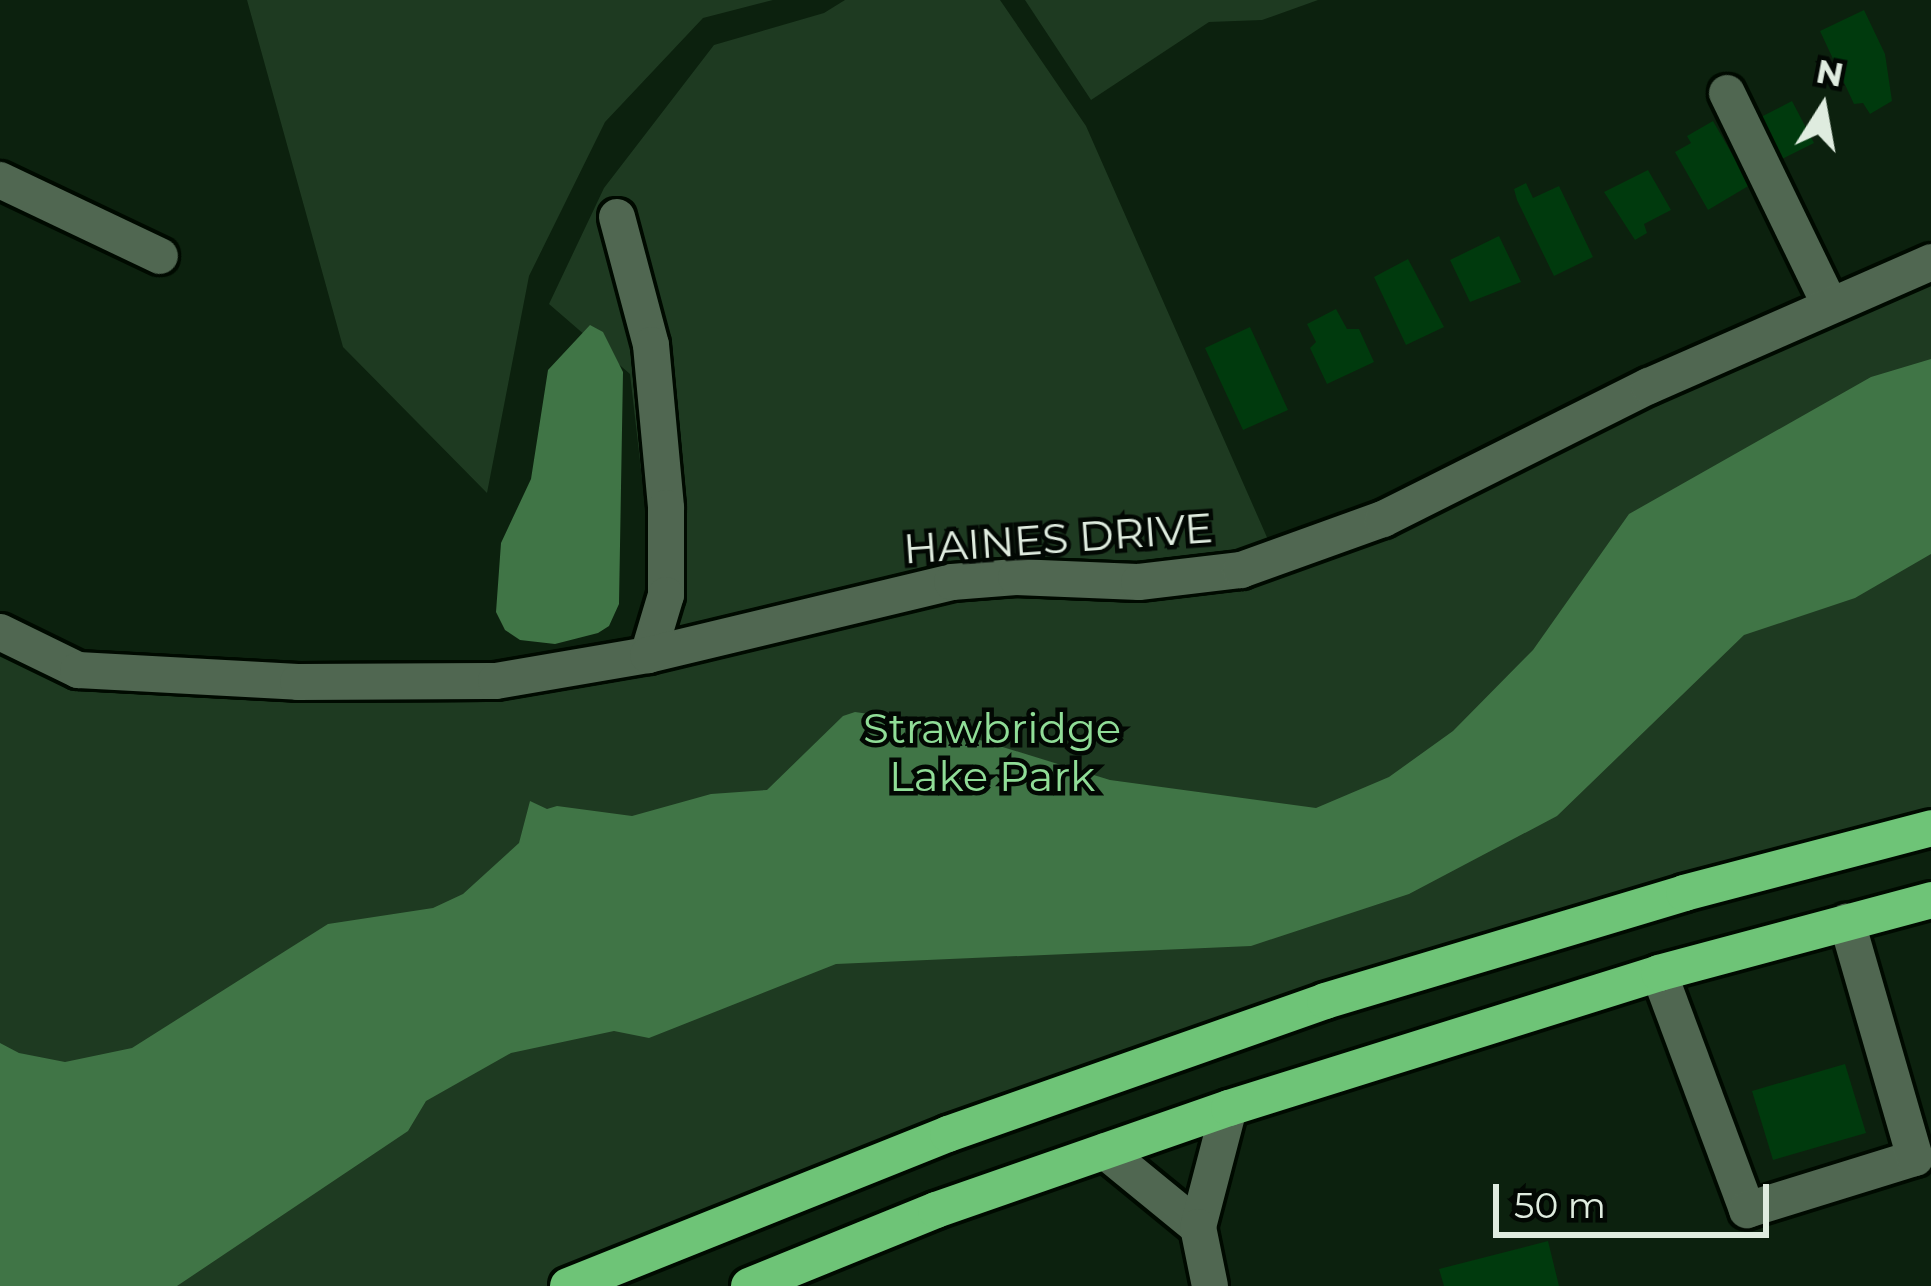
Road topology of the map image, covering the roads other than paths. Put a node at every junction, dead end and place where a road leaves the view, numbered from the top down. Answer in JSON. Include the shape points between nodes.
{"nodes":[{"id":1,"x":1727,"y":93,"type":"dead end"},
{"id":2,"x":0,"y":180,"type":"edge"},
{"id":3,"x":617,"y":217,"type":"dead end"},
{"id":4,"x":160,"y":256,"type":"dead end"},
{"id":5,"x":1931,"y":262,"type":"edge"},
{"id":6,"x":1829,"y":303,"type":"junction"},
{"id":7,"x":0,"y":632,"type":"edge"},
{"id":8,"x":638,"y":657,"type":"junction"},
{"id":9,"x":1931,"y":828,"type":"edge"},
{"id":10,"x":1931,"y":900,"type":"edge"},
{"id":11,"x":1847,"y":922,"type":"junction"},
{"id":12,"x":1659,"y":973,"type":"junction"},
{"id":13,"x":1229,"y":1108,"type":"junction"},
{"id":14,"x":1105,"y":1151,"type":"junction"},
{"id":15,"x":1198,"y":1228,"type":"junction"},
{"id":16,"x":568,"y":1286,"type":"edge"},
{"id":17,"x":748,"y":1286,"type":"edge"},
{"id":18,"x":1210,"y":1286,"type":"edge"}],
"edges":[{"from":1,"to":6,"type":"street"},
{"from":2,"to":4,"type":"street"},
{"from":3,"to":8,"type":"street","via":[[651,345],[666,508],[666,595]]},
{"from":5,"to":6,"type":"street","name":"HAINES DRIVE"},
{"from":6,"to":8,"type":"street","name":"HAINES DRIVE","via":[[1384,520],[1277,561],[1139,582],[952,582]]},
{"from":7,"to":8,"type":"street","name":"HAINES DRIVE","via":[[78,670],[174,677],[462,683]]},
{"from":9,"to":16,"type":"highway","via":[[1325,1001],[948,1134]]},
{"from":10,"to":11,"type":"highway"},
{"from":11,"to":12,"type":"highway"},
{"from":11,"to":12,"type":"street","via":[[1915,1158],[1748,1210]]},
{"from":12,"to":13,"type":"highway"},
{"from":13,"to":14,"type":"highway"},
{"from":13,"to":15,"type":"street"},
{"from":14,"to":15,"type":"street"},
{"from":14,"to":17,"type":"highway"},
{"from":15,"to":18,"type":"street"}]}
